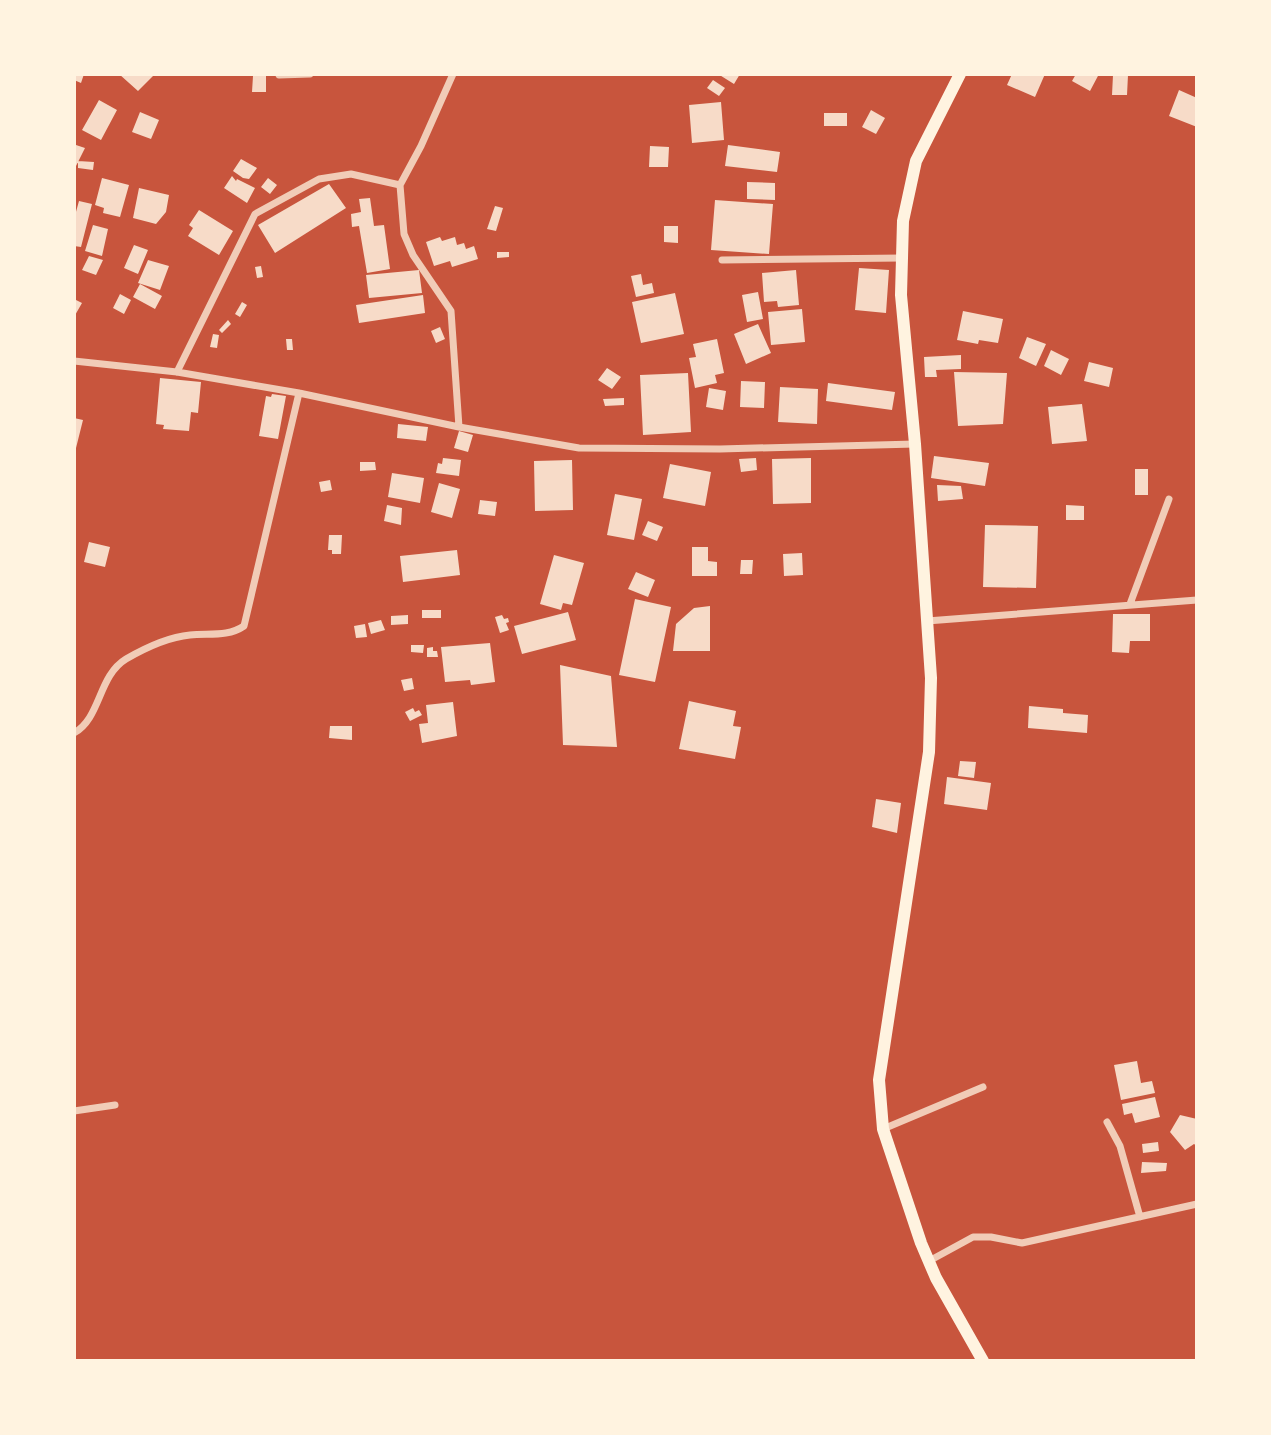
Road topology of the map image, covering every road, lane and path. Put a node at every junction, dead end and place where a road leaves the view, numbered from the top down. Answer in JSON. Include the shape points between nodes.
{"nodes":[{"id":1,"x":310,"y":74,"type":"edge"},
{"id":2,"x":453,"y":74,"type":"edge"},
{"id":3,"x":960,"y":74,"type":"edge"},
{"id":4,"x":279,"y":75,"type":"edge"},
{"id":5,"x":400,"y":185,"type":"junction"},
{"id":6,"x":902,"y":258,"type":"junction"},
{"id":7,"x":722,"y":260,"type":"dead end"},
{"id":8,"x":74,"y":361,"type":"edge"},
{"id":9,"x":177,"y":372,"type":"junction"},
{"id":10,"x":299,"y":393,"type":"junction"},
{"id":11,"x":459,"y":427,"type":"junction"},
{"id":12,"x":915,"y":444,"type":"junction"},
{"id":13,"x":1169,"y":499,"type":"dead end"},
{"id":14,"x":1197,"y":600,"type":"edge"},
{"id":15,"x":1130,"y":604,"type":"junction"},
{"id":16,"x":927,"y":621,"type":"junction"},
{"id":17,"x":74,"y":733,"type":"edge"},
{"id":18,"x":983,"y":1087,"type":"dead end"},
{"id":19,"x":115,"y":1105,"type":"dead end"},
{"id":20,"x":74,"y":1111,"type":"edge"},
{"id":21,"x":1107,"y":1122,"type":"dead end"},
{"id":22,"x":883,"y":1129,"type":"junction"},
{"id":23,"x":1197,"y":1204,"type":"edge"},
{"id":24,"x":1140,"y":1217,"type":"junction"},
{"id":25,"x":929,"y":1261,"type":"junction"},
{"id":26,"x":983,"y":1361,"type":"edge"}],
"edges":[{"from":1,"to":4,"type":"street"},
{"from":2,"to":5,"type":"street"},
{"from":3,"to":6,"type":"main road","via":[[916,161],[903,221]]},
{"from":5,"to":9,"type":"street","via":[[351,174],[319,179],[255,214]]},
{"from":5,"to":11,"type":"street","via":[[404,234],[451,311]]},
{"from":6,"to":7,"type":"street"},
{"from":6,"to":12,"type":"main road"},
{"from":8,"to":9,"type":"street"},
{"from":9,"to":10,"type":"street"},
{"from":10,"to":11,"type":"street"},
{"from":10,"to":17,"type":"street","via":[[244,626],[236,632],[187,635],[123,661],[108,678],[87,725]]},
{"from":11,"to":12,"type":"street","via":[[579,448]]},
{"from":12,"to":16,"type":"main road"},
{"from":13,"to":15,"type":"street"},
{"from":14,"to":15,"type":"street"},
{"from":15,"to":16,"type":"street"},
{"from":16,"to":22,"type":"main road","via":[[929,752],[879,1080]]},
{"from":18,"to":22,"type":"street"},
{"from":19,"to":20,"type":"street"},
{"from":21,"to":24,"type":"street","via":[[1120,1146]]},
{"from":22,"to":25,"type":"main road"},
{"from":23,"to":24,"type":"street"},
{"from":24,"to":25,"type":"street","via":[[1022,1243],[973,1237]]},
{"from":25,"to":26,"type":"main road"}]}
